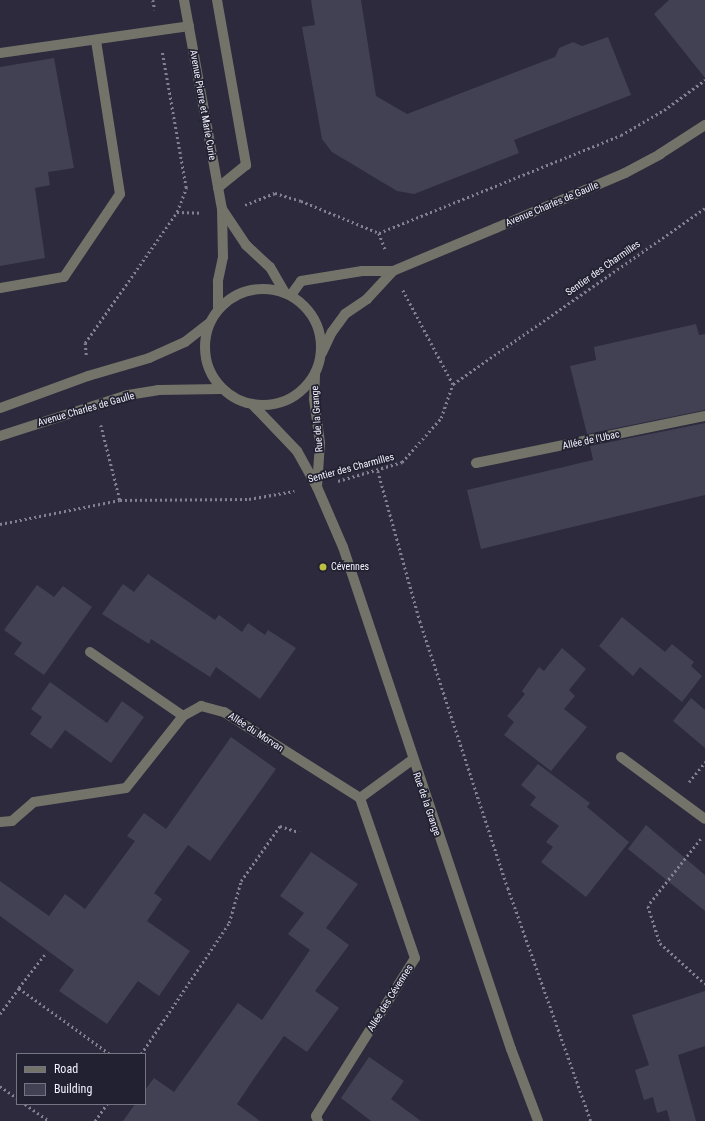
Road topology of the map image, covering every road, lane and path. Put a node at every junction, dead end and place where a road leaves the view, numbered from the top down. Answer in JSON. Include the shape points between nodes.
{"nodes":[{"id":1,"x":153,"y":0,"type":"edge"},
{"id":2,"x":184,"y":0,"type":"edge"},
{"id":3,"x":217,"y":0,"type":"edge"},
{"id":4,"x":189,"y":26,"type":"junction"},
{"id":5,"x":159,"y":31,"type":"junction"},
{"id":6,"x":96,"y":40,"type":"junction"},
{"id":7,"x":0,"y":53,"type":"edge"},
{"id":8,"x":705,"y":80,"type":"edge"},
{"id":9,"x":705,"y":124,"type":"edge"},
{"id":10,"x":218,"y":188,"type":"junction"},
{"id":11,"x":705,"y":208,"type":"edge"},
{"id":12,"x":222,"y":209,"type":"junction"},
{"id":13,"x":379,"y":233,"type":"junction"},
{"id":14,"x":393,"y":271,"type":"junction"},
{"id":15,"x":0,"y":288,"type":"edge"},
{"id":16,"x":288,"y":294,"type":"junction"},
{"id":17,"x":218,"y":308,"type":"junction"},
{"id":18,"x":209,"y":323,"type":"junction"},
{"id":19,"x":321,"y":357,"type":"junction"},
{"id":20,"x":314,"y":375,"type":"junction"},
{"id":21,"x":88,"y":376,"type":"junction"},
{"id":22,"x":453,"y":384,"type":"junction"},
{"id":23,"x":221,"y":389,"type":"junction"},
{"id":24,"x":96,"y":404,"type":"junction"},
{"id":25,"x":253,"y":405,"type":"junction"},
{"id":26,"x":0,"y":408,"type":"edge"},
{"id":27,"x":705,"y":416,"type":"edge"},
{"id":28,"x":0,"y":436,"type":"edge"},
{"id":29,"x":476,"y":463,"type":"dead end"},
{"id":30,"x":378,"y":471,"type":"junction"},
{"id":31,"x":317,"y":487,"type":"junction"},
{"id":32,"x":120,"y":500,"type":"junction"},
{"id":33,"x":0,"y":524,"type":"edge"},
{"id":34,"x":90,"y":652,"type":"dead end"},
{"id":35,"x":183,"y":716,"type":"junction"},
{"id":36,"x":621,"y":757,"type":"dead end"},
{"id":37,"x":412,"y":760,"type":"junction"},
{"id":38,"x":360,"y":798,"type":"junction"},
{"id":39,"x":705,"y":819,"type":"edge"},
{"id":40,"x":0,"y":822,"type":"edge"},
{"id":41,"x":299,"y":832,"type":"dead end"},
{"id":42,"x":705,"y":834,"type":"edge"},
{"id":43,"x":44,"y":956,"type":"dead end"},
{"id":44,"x":705,"y":984,"type":"edge"},
{"id":45,"x":19,"y":988,"type":"junction"},
{"id":46,"x":0,"y":1014,"type":"edge"},
{"id":47,"x":109,"y":1053,"type":"edge"},
{"id":48,"x":142,"y":1053,"type":"edge"},
{"id":49,"x":0,"y":1086,"type":"edge"},
{"id":50,"x":16,"y":1097,"type":"edge"},
{"id":51,"x":26,"y":1105,"type":"edge"},
{"id":52,"x":106,"y":1105,"type":"edge"},
{"id":53,"x":49,"y":1121,"type":"edge"},
{"id":54,"x":95,"y":1121,"type":"edge"},
{"id":55,"x":318,"y":1121,"type":"edge"},
{"id":56,"x":538,"y":1121,"type":"edge"},
{"id":57,"x":591,"y":1121,"type":"edge"}],
"edges":[{"from":1,"to":5,"type":"path"},
{"from":2,"to":4,"type":"street","name":"Avenue Pierre et Marie Curie"},
{"from":3,"to":10,"type":"street","via":[[246,165]]},
{"from":4,"to":5,"type":"street"},
{"from":4,"to":10,"type":"street","name":"Avenue Pierre et Marie Curie"},
{"from":5,"to":6,"type":"street"},
{"from":5,"to":21,"type":"path","via":[[186,188],[177,212],[85,342]]},
{"from":6,"to":7,"type":"street"},
{"from":6,"to":15,"type":"street","via":[[120,194],[64,277]]},
{"from":8,"to":13,"type":"path","via":[[664,110],[621,135]]},
{"from":9,"to":14,"type":"street","name":"Avenue Charles de Gaulle","via":[[660,154],[612,179]]},
{"from":10,"to":12,"type":"street","name":"Avenue Pierre et Marie Curie"},
{"from":11,"to":22,"type":"path","name":"Sentier des Charmilles"},
{"from":12,"to":13,"type":"path","via":[[250,205],[275,193]]},
{"from":12,"to":16,"type":"street","name":"Avenue Pierre et Marie Curie","via":[[246,245],[270,267]]},
{"from":12,"to":17,"type":"street","name":"Avenue Pierre et Marie Curie","via":[[223,257],[218,281]]},
{"from":13,"to":14,"type":"path"},
{"from":14,"to":16,"type":"street","name":"Avenue Charles de Gaulle","via":[[362,271],[301,281]]},
{"from":14,"to":19,"type":"street","name":"Avenue Charles de Gaulle","via":[[367,299],[345,314],[332,332]]},
{"from":14,"to":22,"type":"path"},
{"from":16,"to":17,"type":"street","via":[[267,288],[247,290],[232,296]]},
{"from":16,"to":19,"type":"street","via":[[303,304],[315,320],[321,338]]},
{"from":17,"to":18,"type":"street"},
{"from":18,"to":21,"type":"street","via":[[185,342],[149,358]]},
{"from":18,"to":23,"type":"street","via":[[204,340],[205,357],[211,374]]},
{"from":19,"to":20,"type":"street"},
{"from":20,"to":25,"type":"street","via":[[303,390],[288,400],[271,405]]},
{"from":20,"to":31,"type":"street","name":"Rue de la Grange","via":[[314,399],[320,443]]},
{"from":21,"to":26,"type":"street"},
{"from":22,"to":30,"type":"path","name":"Sentier des Charmilles","via":[[441,418],[402,462]]},
{"from":23,"to":24,"type":"street","name":"Avenue Charles de Gaulle","via":[[158,390]]},
{"from":23,"to":25,"type":"street","via":[[236,399]]},
{"from":24,"to":28,"type":"street","name":"Avenue Charles de Gaulle"},
{"from":24,"to":32,"type":"path"},
{"from":25,"to":31,"type":"street","name":"Rue de la Grange","via":[[297,451]]},
{"from":27,"to":29,"type":"street","name":"Allée de l'Ubac"},
{"from":30,"to":31,"type":"path","name":"Sentier des Charmilles"},
{"from":30,"to":57,"type":"path","via":[[420,621],[508,888]]},
{"from":31,"to":32,"type":"path","name":"Sentier des Charmilles","via":[[249,499]]},
{"from":31,"to":37,"type":"street","name":"Rue de la Grange","via":[[343,547]]},
{"from":32,"to":33,"type":"path","name":"Sentier des Charmilles"},
{"from":34,"to":35,"type":"street"},
{"from":35,"to":38,"type":"street","name":"Allée du Morvan","via":[[201,706],[224,712]]},
{"from":35,"to":40,"type":"street","name":"Allée du Morvan","via":[[126,788],[34,802],[12,821]]},
{"from":36,"to":39,"type":"street"},
{"from":37,"to":38,"type":"street"},
{"from":37,"to":56,"type":"street","name":"Rue de la Grange","via":[[510,1049]]},
{"from":38,"to":55,"type":"street","name":"Allée des Cévennes","via":[[415,958],[316,1116]]},
{"from":41,"to":48,"type":"path","via":[[280,826],[241,881],[230,923]]},
{"from":42,"to":44,"type":"path","via":[[648,906],[660,943]]},
{"from":43,"to":45,"type":"path"},
{"from":45,"to":46,"type":"path"},
{"from":45,"to":47,"type":"path"},
{"from":49,"to":50,"type":"path"},
{"from":51,"to":53,"type":"path"},
{"from":52,"to":54,"type":"path"}]}
